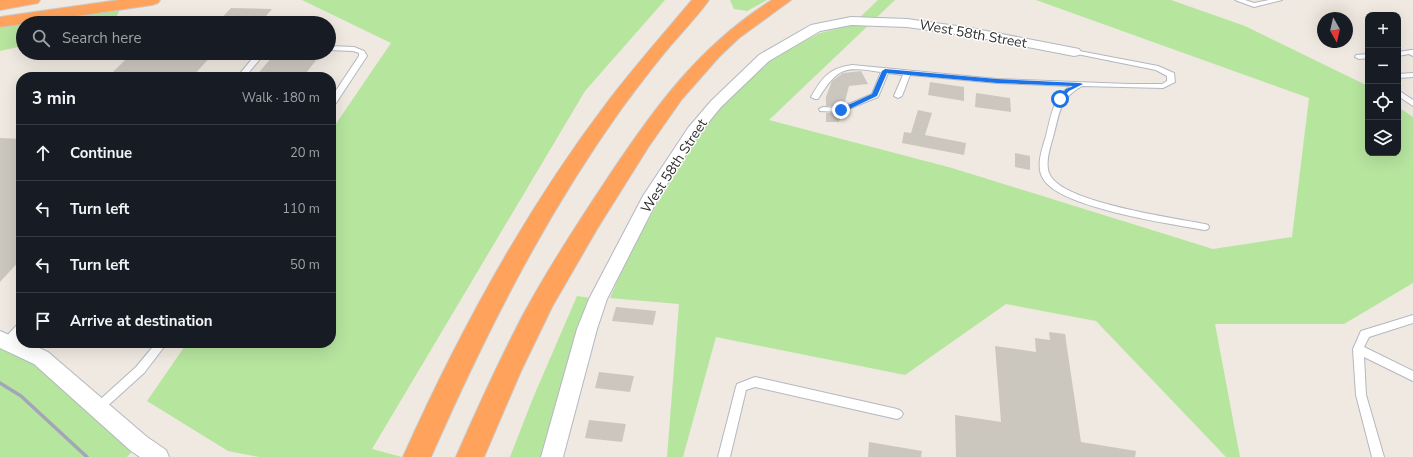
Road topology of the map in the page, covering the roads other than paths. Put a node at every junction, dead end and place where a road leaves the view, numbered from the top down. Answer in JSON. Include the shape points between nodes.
{"nodes":[{"id":1,"x":32,"y":0,"type":"edge"},
{"id":2,"x":152,"y":0,"type":"edge"},
{"id":3,"x":701,"y":0,"type":"edge"},
{"id":4,"x":782,"y":0,"type":"edge"},
{"id":5,"x":1238,"y":0,"type":"edge"},
{"id":6,"x":1279,"y":0,"type":"edge"},
{"id":7,"x":0,"y":5,"type":"edge"},
{"id":8,"x":41,"y":16,"type":"edge"},
{"id":9,"x":16,"y":20,"type":"edge"},
{"id":10,"x":0,"y":22,"type":"edge"},
{"id":11,"x":336,"y":48,"type":"edge"},
{"id":12,"x":1074,"y":52,"type":"joint"},
{"id":13,"x":1401,"y":54,"type":"edge"},
{"id":14,"x":1413,"y":54,"type":"edge"},
{"id":15,"x":1365,"y":56,"type":"edge"},
{"id":16,"x":1359,"y":57,"type":"dead end"},
{"id":17,"x":255,"y":60,"type":"edge"},
{"id":18,"x":885,"y":71,"type":"junction"},
{"id":19,"x":245,"y":72,"type":"edge"},
{"id":20,"x":907,"y":73,"type":"junction"},
{"id":21,"x":1413,"y":75,"type":"edge"},
{"id":22,"x":1401,"y":76,"type":"edge"},
{"id":23,"x":1080,"y":84,"type":"junction"},
{"id":24,"x":1401,"y":94,"type":"edge"},
{"id":25,"x":336,"y":96,"type":"edge"},
{"id":26,"x":898,"y":96,"type":"dead end"},
{"id":27,"x":815,"y":97,"type":"dead end"},
{"id":28,"x":1413,"y":104,"type":"edge"},
{"id":29,"x":823,"y":109,"type":"dead end"},
{"id":30,"x":1205,"y":227,"type":"dead end"},
{"id":31,"x":1413,"y":319,"type":"edge"},
{"id":32,"x":16,"y":332,"type":"edge"},
{"id":33,"x":4,"y":341,"type":"edge"},
{"id":34,"x":16,"y":347,"type":"edge"},
{"id":35,"x":19,"y":348,"type":"edge"},
{"id":36,"x":158,"y":348,"type":"edge"},
{"id":37,"x":1358,"y":349,"type":"junction"},
{"id":38,"x":1413,"y":376,"type":"edge"},
{"id":39,"x":98,"y":408,"type":"junction"},
{"id":40,"x":897,"y":414,"type":"dead end"},
{"id":41,"x":158,"y":457,"type":"edge"},
{"id":42,"x":417,"y":457,"type":"edge"},
{"id":43,"x":470,"y":457,"type":"edge"},
{"id":44,"x":552,"y":457,"type":"edge"},
{"id":45,"x":724,"y":457,"type":"edge"},
{"id":46,"x":1378,"y":457,"type":"edge"}],
"edges":[{"from":1,"to":7,"type":"highway"},
{"from":2,"to":8,"type":"highway"},
{"from":3,"to":42,"type":"highway","via":[[642,69],[576,162],[514,263]]},
{"from":4,"to":43,"type":"highway","via":[[729,37],[698,67],[665,107],[603,200],[533,320]]},
{"from":5,"to":6,"type":"lane","via":[[1254,5]]},
{"from":9,"to":10,"type":"highway"},
{"from":11,"to":25,"type":"lane","via":[[354,49],[362,52],[363,56]]},
{"from":12,"to":23,"type":"lane","via":[[1158,68],[1172,78],[1171,82],[1163,86]]},
{"from":12,"to":44,"type":"street","name":"West 58th Street","via":[[914,24],[851,21],[816,28],[764,58],[716,104],[693,131],[651,196],[598,299],[587,329]]},
{"from":13,"to":14,"type":"lane"},
{"from":15,"to":16,"type":"lane"},
{"from":17,"to":19,"type":"lane"},
{"from":18,"to":20,"type":"lane"},
{"from":18,"to":27,"type":"lane","via":[[839,68],[822,82]]},
{"from":18,"to":29,"type":"lane","via":[[875,95],[841,110]]},
{"from":20,"to":23,"type":"lane","via":[[997,81]]},
{"from":20,"to":26,"type":"lane"},
{"from":21,"to":22,"type":"lane"},
{"from":23,"to":30,"type":"lane","via":[[1068,90],[1060,99],[1044,155],[1044,168],[1048,180],[1062,192],[1096,204]]},
{"from":24,"to":28,"type":"lane"},
{"from":31,"to":37,"type":"lane","via":[[1365,334]]},
{"from":32,"to":33,"type":"lane"},
{"from":33,"to":34,"type":"street"},
{"from":35,"to":39,"type":"street","via":[[41,358]]},
{"from":36,"to":39,"type":"lane","via":[[140,370]]},
{"from":37,"to":38,"type":"lane"},
{"from":37,"to":46,"type":"lane","via":[[1361,395]]},
{"from":39,"to":41,"type":"street"},
{"from":40,"to":45,"type":"lane","via":[[755,382],[741,388]]}]}
